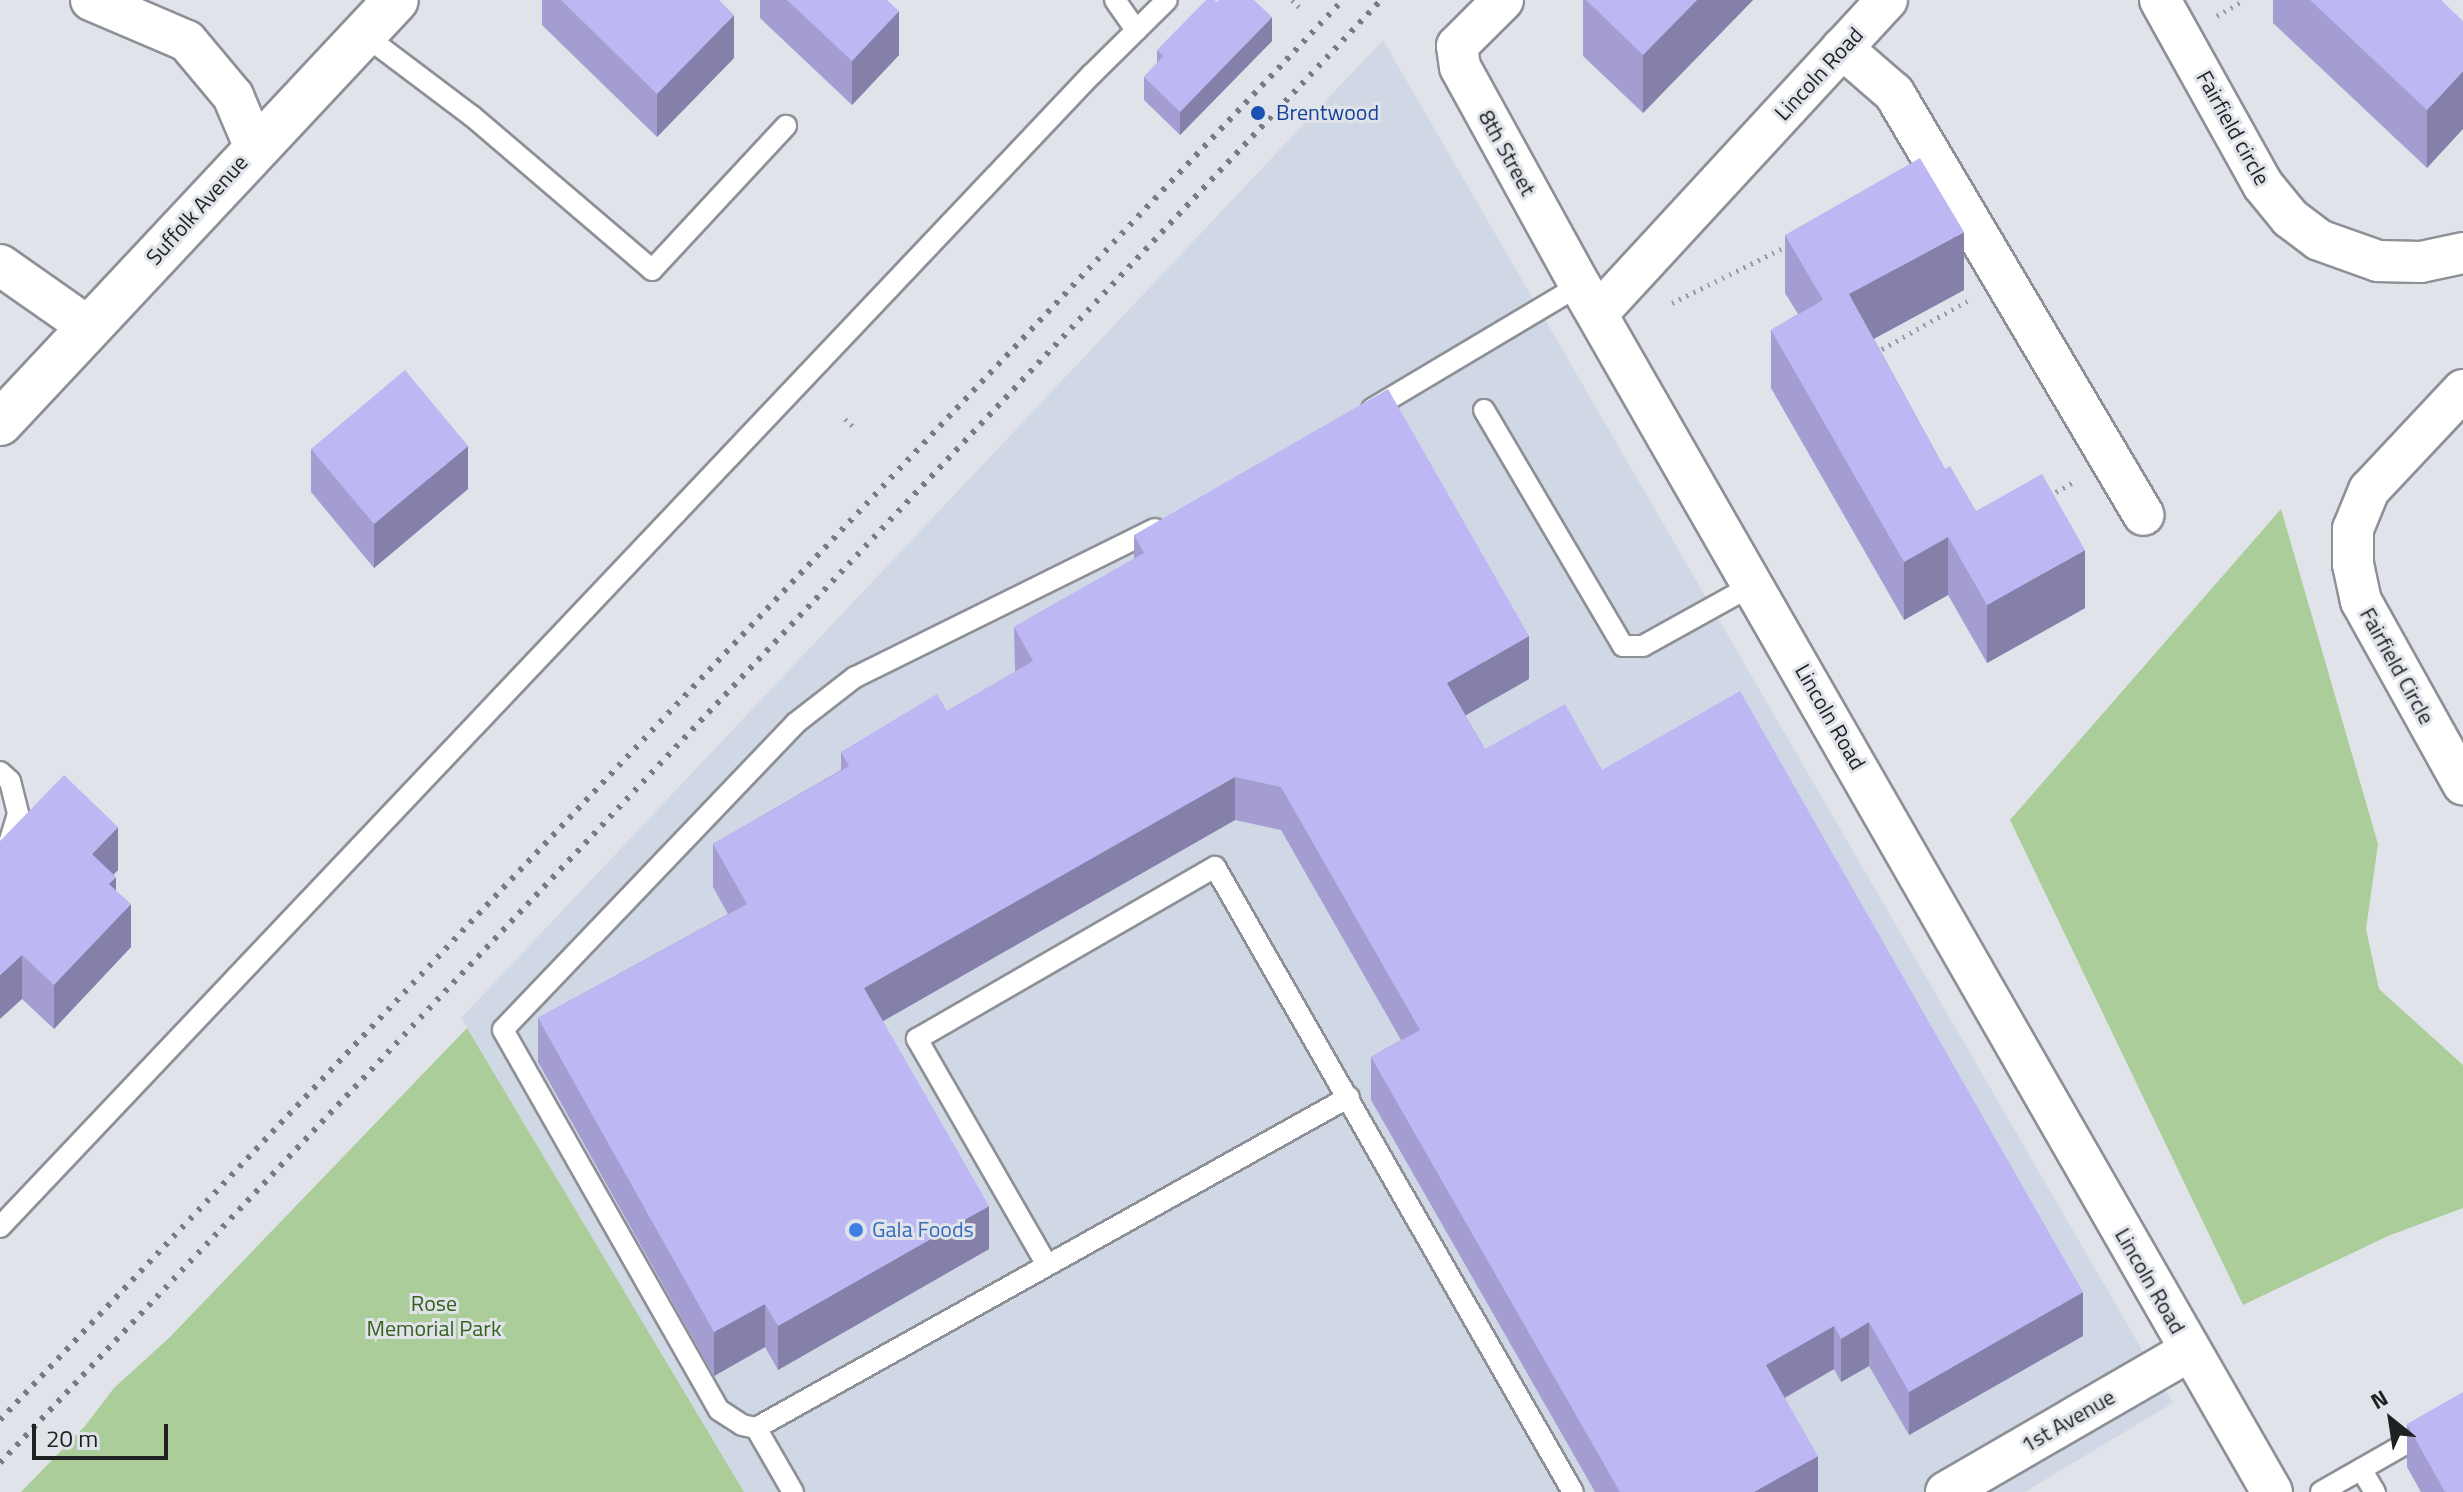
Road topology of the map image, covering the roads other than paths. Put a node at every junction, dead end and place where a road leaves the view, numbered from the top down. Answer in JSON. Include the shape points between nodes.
{"nodes":[{"id":1,"x":91,"y":0,"type":"edge"},
{"id":2,"x":396,"y":0,"type":"edge"},
{"id":3,"x":1115,"y":0,"type":"edge"},
{"id":4,"x":1167,"y":0,"type":"edge"},
{"id":5,"x":1503,"y":0,"type":"edge"},
{"id":6,"x":1887,"y":0,"type":"edge"},
{"id":7,"x":2160,"y":0,"type":"edge"},
{"id":8,"x":1136,"y":30,"type":"junction"},
{"id":9,"x":363,"y":34,"type":"junction"},
{"id":10,"x":1842,"y":48,"type":"junction"},
{"id":11,"x":786,"y":126,"type":"dead end"},
{"id":12,"x":255,"y":148,"type":"junction"},
{"id":13,"x":2463,"y":253,"type":"edge"},
{"id":14,"x":0,"y":265,"type":"edge"},
{"id":15,"x":1589,"y":299,"type":"junction"},
{"id":16,"x":90,"y":328,"type":"junction"},
{"id":17,"x":2463,"y":390,"type":"edge"},
{"id":18,"x":1484,"y":410,"type":"dead end"},
{"id":19,"x":1357,"y":417,"type":"edge"},
{"id":20,"x":0,"y":423,"type":"edge"},
{"id":21,"x":2144,"y":515,"type":"dead end"},
{"id":22,"x":1176,"y":518,"type":"edge"},
{"id":23,"x":1755,"y":584,"type":"junction"},
{"id":24,"x":0,"y":772,"type":"edge"},
{"id":25,"x":2463,"y":784,"type":"edge"},
{"id":26,"x":0,"y":850,"type":"edge"},
{"id":27,"x":1349,"y":1097,"type":"junction"},
{"id":28,"x":0,"y":1227,"type":"edge"},
{"id":29,"x":1047,"y":1265,"type":"junction"},
{"id":30,"x":2189,"y":1351,"type":"junction"},
{"id":31,"x":2463,"y":1411,"type":"edge"},
{"id":32,"x":756,"y":1428,"type":"junction"},
{"id":33,"x":2361,"y":1469,"type":"junction"},
{"id":34,"x":793,"y":1492,"type":"edge"},
{"id":35,"x":1573,"y":1492,"type":"edge"},
{"id":36,"x":1946,"y":1492,"type":"edge"},
{"id":37,"x":2272,"y":1492,"type":"edge"},
{"id":38,"x":2321,"y":1492,"type":"edge"},
{"id":39,"x":2375,"y":1492,"type":"edge"}],
"edges":[{"from":1,"to":12,"type":"street","via":[[187,41],[233,96]]},
{"from":2,"to":9,"type":"main road","name":"Suffolk Avenue"},
{"from":3,"to":8,"type":"lane"},
{"from":4,"to":8,"type":"lane"},
{"from":5,"to":15,"type":"street","name":"8th Street","via":[[1457,46],[1460,67]]},
{"from":6,"to":10,"type":"street","name":"Lincoln Road"},
{"from":7,"to":13,"type":"street","name":"Fairfield circle","via":[[2263,185],[2290,218],[2319,240],[2378,261],[2421,262]]},
{"from":8,"to":28,"type":"lane"},
{"from":9,"to":11,"type":"lane","via":[[472,116],[652,270]]},
{"from":9,"to":12,"type":"main road","name":"Suffolk Avenue"},
{"from":10,"to":15,"type":"street","name":"Lincoln Road"},
{"from":10,"to":21,"type":"street","via":[[1894,93]]},
{"from":12,"to":16,"type":"main road","name":"Suffolk Avenue"},
{"from":14,"to":16,"type":"street"},
{"from":15,"to":19,"type":"lane"},
{"from":15,"to":23,"type":"street","name":"Lincoln Road"},
{"from":16,"to":20,"type":"main road","name":"Suffolk Avenue"},
{"from":17,"to":25,"type":"street","name":"Fairfield Circle","via":[[2369,490],[2353,529],[2361,601]]},
{"from":18,"to":23,"type":"lane","via":[[1623,646],[1643,646]]},
{"from":22,"to":32,"type":"lane","via":[[855,677],[796,723],[503,1030],[719,1410]]},
{"from":23,"to":30,"type":"street","name":"Lincoln Road"},
{"from":24,"to":26,"type":"lane","via":[[10,781],[18,814],[9,844]]},
{"from":27,"to":29,"type":"lane"},
{"from":27,"to":29,"type":"lane","via":[[1215,867],[917,1039]]},
{"from":27,"to":35,"type":"lane"},
{"from":29,"to":32,"type":"lane"},
{"from":30,"to":36,"type":"street","name":"1st Avenue"},
{"from":30,"to":37,"type":"street","name":"Lincoln Road"},
{"from":31,"to":33,"type":"lane"},
{"from":32,"to":34,"type":"lane"},
{"from":33,"to":38,"type":"lane"},
{"from":33,"to":39,"type":"lane"}]}
